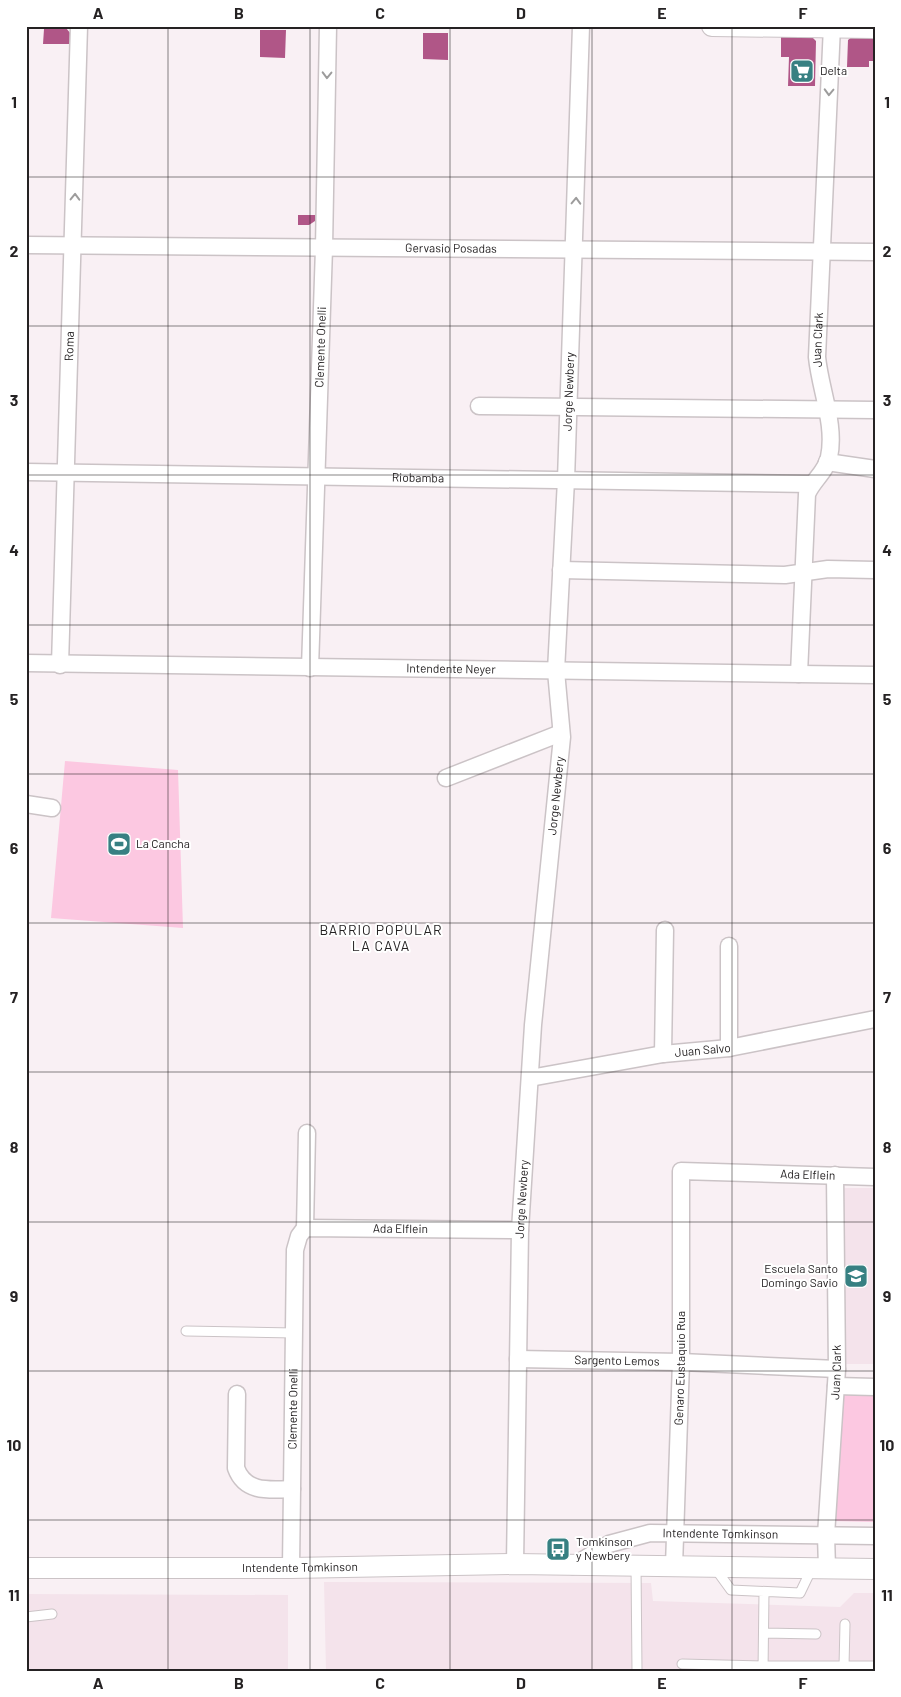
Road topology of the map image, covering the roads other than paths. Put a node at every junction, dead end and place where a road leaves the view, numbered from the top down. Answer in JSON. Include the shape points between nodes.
{"nodes":[{"id":1,"x":79,"y":26,"type":"edge"},
{"id":2,"x":328,"y":26,"type":"edge"},
{"id":3,"x":581,"y":26,"type":"edge"},
{"id":4,"x":712,"y":26,"type":"edge"},
{"id":5,"x":832,"y":27,"type":"edge"},
{"id":6,"x":875,"y":28,"type":"edge"},
{"id":7,"x":26,"y":245,"type":"edge"},
{"id":8,"x":74,"y":246,"type":"junction"},
{"id":9,"x":324,"y":248,"type":"junction"},
{"id":10,"x":574,"y":250,"type":"junction"},
{"id":11,"x":824,"y":252,"type":"junction"},
{"id":12,"x":875,"y":252,"type":"edge"},
{"id":13,"x":479,"y":406,"type":"dead end"},
{"id":14,"x":568,"y":408,"type":"junction"},
{"id":15,"x":828,"y":409,"type":"junction"},
{"id":16,"x":875,"y":410,"type":"edge"},
{"id":17,"x":827,"y":462,"type":"junction"},
{"id":18,"x":875,"y":469,"type":"edge"},
{"id":19,"x":26,"y":472,"type":"edge"},
{"id":20,"x":66,"y":473,"type":"junction"},
{"id":21,"x":316,"y":476,"type":"junction"},
{"id":22,"x":566,"y":480,"type":"junction"},
{"id":23,"x":812,"y":484,"type":"junction"},
{"id":24,"x":561,"y":570,"type":"junction"},
{"id":25,"x":875,"y":570,"type":"edge"},
{"id":26,"x":804,"y":572,"type":"junction"},
{"id":27,"x":26,"y":663,"type":"edge"},
{"id":28,"x":60,"y":665,"type":"junction"},
{"id":29,"x":310,"y":668,"type":"junction"},
{"id":30,"x":556,"y":671,"type":"junction"},
{"id":31,"x":799,"y":674,"type":"junction"},
{"id":32,"x":875,"y":675,"type":"edge"},
{"id":33,"x":561,"y":733,"type":"junction"},
{"id":34,"x":446,"y":778,"type":"dead end"},
{"id":35,"x":26,"y":804,"type":"edge"},
{"id":36,"x":52,"y":808,"type":"dead end"},
{"id":37,"x":665,"y":930,"type":"dead end"},
{"id":38,"x":729,"y":946,"type":"dead end"},
{"id":39,"x":875,"y":1019,"type":"edge"},
{"id":40,"x":728,"y":1048,"type":"junction"},
{"id":41,"x":663,"y":1054,"type":"junction"},
{"id":42,"x":530,"y":1078,"type":"junction"},
{"id":43,"x":307,"y":1134,"type":"dead end"},
{"id":44,"x":681,"y":1171,"type":"joint"},
{"id":45,"x":834,"y":1175,"type":"junction"},
{"id":46,"x":875,"y":1177,"type":"edge"},
{"id":47,"x":305,"y":1228,"type":"junction"},
{"id":48,"x":520,"y":1230,"type":"junction"},
{"id":49,"x":186,"y":1331,"type":"dead end"},
{"id":50,"x":294,"y":1333,"type":"junction"},
{"id":51,"x":518,"y":1359,"type":"junction"},
{"id":52,"x":681,"y":1362,"type":"junction"},
{"id":53,"x":837,"y":1369,"type":"junction"},
{"id":54,"x":836,"y":1386,"type":"junction"},
{"id":55,"x":875,"y":1387,"type":"edge"},
{"id":56,"x":237,"y":1394,"type":"dead end"},
{"id":57,"x":292,"y":1490,"type":"junction"},
{"id":58,"x":676,"y":1533,"type":"junction"},
{"id":59,"x":826,"y":1535,"type":"junction"},
{"id":60,"x":875,"y":1536,"type":"edge"},
{"id":61,"x":515,"y":1564,"type":"junction"},
{"id":62,"x":573,"y":1566,"type":"junction"},
{"id":63,"x":636,"y":1566,"type":"junction"},
{"id":64,"x":674,"y":1566,"type":"junction"},
{"id":65,"x":714,"y":1566,"type":"junction"},
{"id":66,"x":26,"y":1568,"type":"edge"},
{"id":67,"x":291,"y":1568,"type":"junction"},
{"id":68,"x":820,"y":1568,"type":"junction"},
{"id":69,"x":875,"y":1569,"type":"edge"},
{"id":70,"x":764,"y":1592,"type":"junction"},
{"id":71,"x":52,"y":1614,"type":"dead end"},
{"id":72,"x":26,"y":1617,"type":"edge"},
{"id":73,"x":845,"y":1624,"type":"dead end"},
{"id":74,"x":764,"y":1633,"type":"junction"},
{"id":75,"x":816,"y":1634,"type":"dead end"},
{"id":76,"x":682,"y":1664,"type":"dead end"},
{"id":77,"x":844,"y":1666,"type":"junction"},
{"id":78,"x":875,"y":1666,"type":"edge"},
{"id":79,"x":763,"y":1669,"type":"edge"},
{"id":80,"x":637,"y":1671,"type":"edge"}],
"edges":[{"from":8,"to":1,"type":"street","name":"Roma","one_way":true},
{"from":2,"to":9,"type":"street","name":"Clemente Onelli","one_way":true},
{"from":10,"to":3,"type":"street","name":"Jorge Newbery","one_way":true},
{"from":4,"to":5,"type":"street"},
{"from":5,"to":6,"type":"street"},
{"from":5,"to":11,"type":"street","name":"Juan Clark","one_way":true},
{"from":7,"to":8,"type":"street","name":"Gervasio Posadas"},
{"from":8,"to":9,"type":"street","name":"Gervasio Posadas"},
{"from":8,"to":20,"type":"street","name":"Roma"},
{"from":9,"to":10,"type":"street","name":"Gervasio Posadas"},
{"from":9,"to":21,"type":"street","name":"Clemente Onelli"},
{"from":10,"to":11,"type":"street","name":"Gervasio Posadas"},
{"from":10,"to":14,"type":"street","name":"Jorge Newbery"},
{"from":11,"to":12,"type":"street","name":"Gervasio Posadas"},
{"from":11,"to":15,"type":"street","name":"Juan Clark","via":[[818,357],[819,376]]},
{"from":13,"to":14,"type":"street"},
{"from":14,"to":15,"type":"street"},
{"from":14,"to":22,"type":"street","name":"Jorge Newbery"},
{"from":15,"to":16,"type":"street"},
{"from":15,"to":17,"type":"street","name":"Juan Clark","via":[[830,456]]},
{"from":17,"to":18,"type":"street"},
{"from":17,"to":23,"type":"street","name":"Juan Clark"},
{"from":19,"to":20,"type":"street","name":"Riobamba"},
{"from":20,"to":21,"type":"street","name":"Riobamba"},
{"from":20,"to":28,"type":"street","name":"Roma"},
{"from":21,"to":22,"type":"street","name":"Riobamba"},
{"from":21,"to":29,"type":"street","name":"Clemente Onelli"},
{"from":22,"to":23,"type":"street","name":"Riobamba"},
{"from":22,"to":24,"type":"street","name":"Jorge Newbery"},
{"from":23,"to":26,"type":"street","name":"Juan Clark","via":[[808,494]]},
{"from":24,"to":26,"type":"street","via":[[785,575]]},
{"from":24,"to":30,"type":"street","name":"Jorge Newbery"},
{"from":25,"to":26,"type":"street"},
{"from":26,"to":31,"type":"street","name":"Juan Clark"},
{"from":27,"to":28,"type":"street","name":"Intendente Neyer"},
{"from":28,"to":29,"type":"street","name":"Intendente Neyer"},
{"from":29,"to":30,"type":"street","name":"Intendente Neyer"},
{"from":30,"to":31,"type":"street","name":"Intendente Neyer"},
{"from":30,"to":33,"type":"street","name":"Jorge Newbery"},
{"from":31,"to":32,"type":"street","name":"Intendente Neyer"},
{"from":33,"to":34,"type":"street"},
{"from":33,"to":42,"type":"street","name":"Jorge Newbery"},
{"from":35,"to":36,"type":"street"},
{"from":37,"to":41,"type":"street"},
{"from":38,"to":40,"type":"street"},
{"from":39,"to":40,"type":"street","name":"Juan Salvo"},
{"from":40,"to":41,"type":"street","name":"Juan Salvo"},
{"from":41,"to":42,"type":"street","name":"Juan Salvo"},
{"from":42,"to":48,"type":"street","name":"Jorge Newbery"},
{"from":43,"to":47,"type":"street"},
{"from":44,"to":45,"type":"street","name":"Ada Elflein"},
{"from":44,"to":52,"type":"street","name":"Genaro Eustaquio Rua"},
{"from":45,"to":46,"type":"street","name":"Ada Elflein"},
{"from":45,"to":53,"type":"street","name":"Juan Clark"},
{"from":47,"to":48,"type":"street","name":"Ada Elflein"},
{"from":47,"to":50,"type":"street","name":"Clemente Onelli","via":[[294,1250]]},
{"from":48,"to":51,"type":"street","name":"Jorge Newbery"},
{"from":49,"to":50,"type":"lane"},
{"from":50,"to":57,"type":"street","name":"Clemente Onelli"},
{"from":51,"to":52,"type":"street","name":"Sargento Lemos"},
{"from":51,"to":61,"type":"street","name":"Jorge Newbery"},
{"from":52,"to":53,"type":"street","name":"Sargento Lemos"},
{"from":52,"to":58,"type":"street","name":"Genaro Eustaquio Rua"},
{"from":53,"to":54,"type":"street","name":"Juan Clark"},
{"from":54,"to":55,"type":"street"},
{"from":54,"to":59,"type":"street","name":"Juan Clark"},
{"from":56,"to":57,"type":"street","via":[[236,1468],[239,1476],[244,1483],[261,1489]]},
{"from":57,"to":67,"type":"street","name":"Clemente Onelli"},
{"from":58,"to":59,"type":"street","name":"Intendente Tomkinson"},
{"from":58,"to":62,"type":"street","name":"Intendente Tomkinson","via":[[626,1537]]},
{"from":58,"to":64,"type":"street","name":"Genaro Eustaquio Rua"},
{"from":59,"to":60,"type":"street","name":"Intendente Tomkinson"},
{"from":59,"to":68,"type":"street","name":"Juan Clark"},
{"from":61,"to":62,"type":"street","name":"Intendente Tomkinson"},
{"from":61,"to":67,"type":"street","name":"Intendente Tomkinson"},
{"from":62,"to":63,"type":"street","name":"Intendente Tomkinson"},
{"from":63,"to":64,"type":"street","name":"Intendente Tomkinson"},
{"from":63,"to":80,"type":"lane"},
{"from":64,"to":65,"type":"street","name":"Intendente Tomkinson"},
{"from":65,"to":68,"type":"street","name":"Intendente Tomkinson"},
{"from":65,"to":70,"type":"lane","via":[[731,1590]]},
{"from":66,"to":67,"type":"street","name":"Intendente Tomkinson"},
{"from":68,"to":69,"type":"street","name":"Intendente Tomkinson"},
{"from":68,"to":70,"type":"lane","via":[[800,1593]]},
{"from":70,"to":74,"type":"lane"},
{"from":71,"to":72,"type":"lane"},
{"from":73,"to":77,"type":"lane"},
{"from":74,"to":75,"type":"lane"},
{"from":74,"to":79,"type":"lane"},
{"from":76,"to":79,"type":"lane"},
{"from":77,"to":78,"type":"lane"},
{"from":77,"to":79,"type":"lane"}]}
